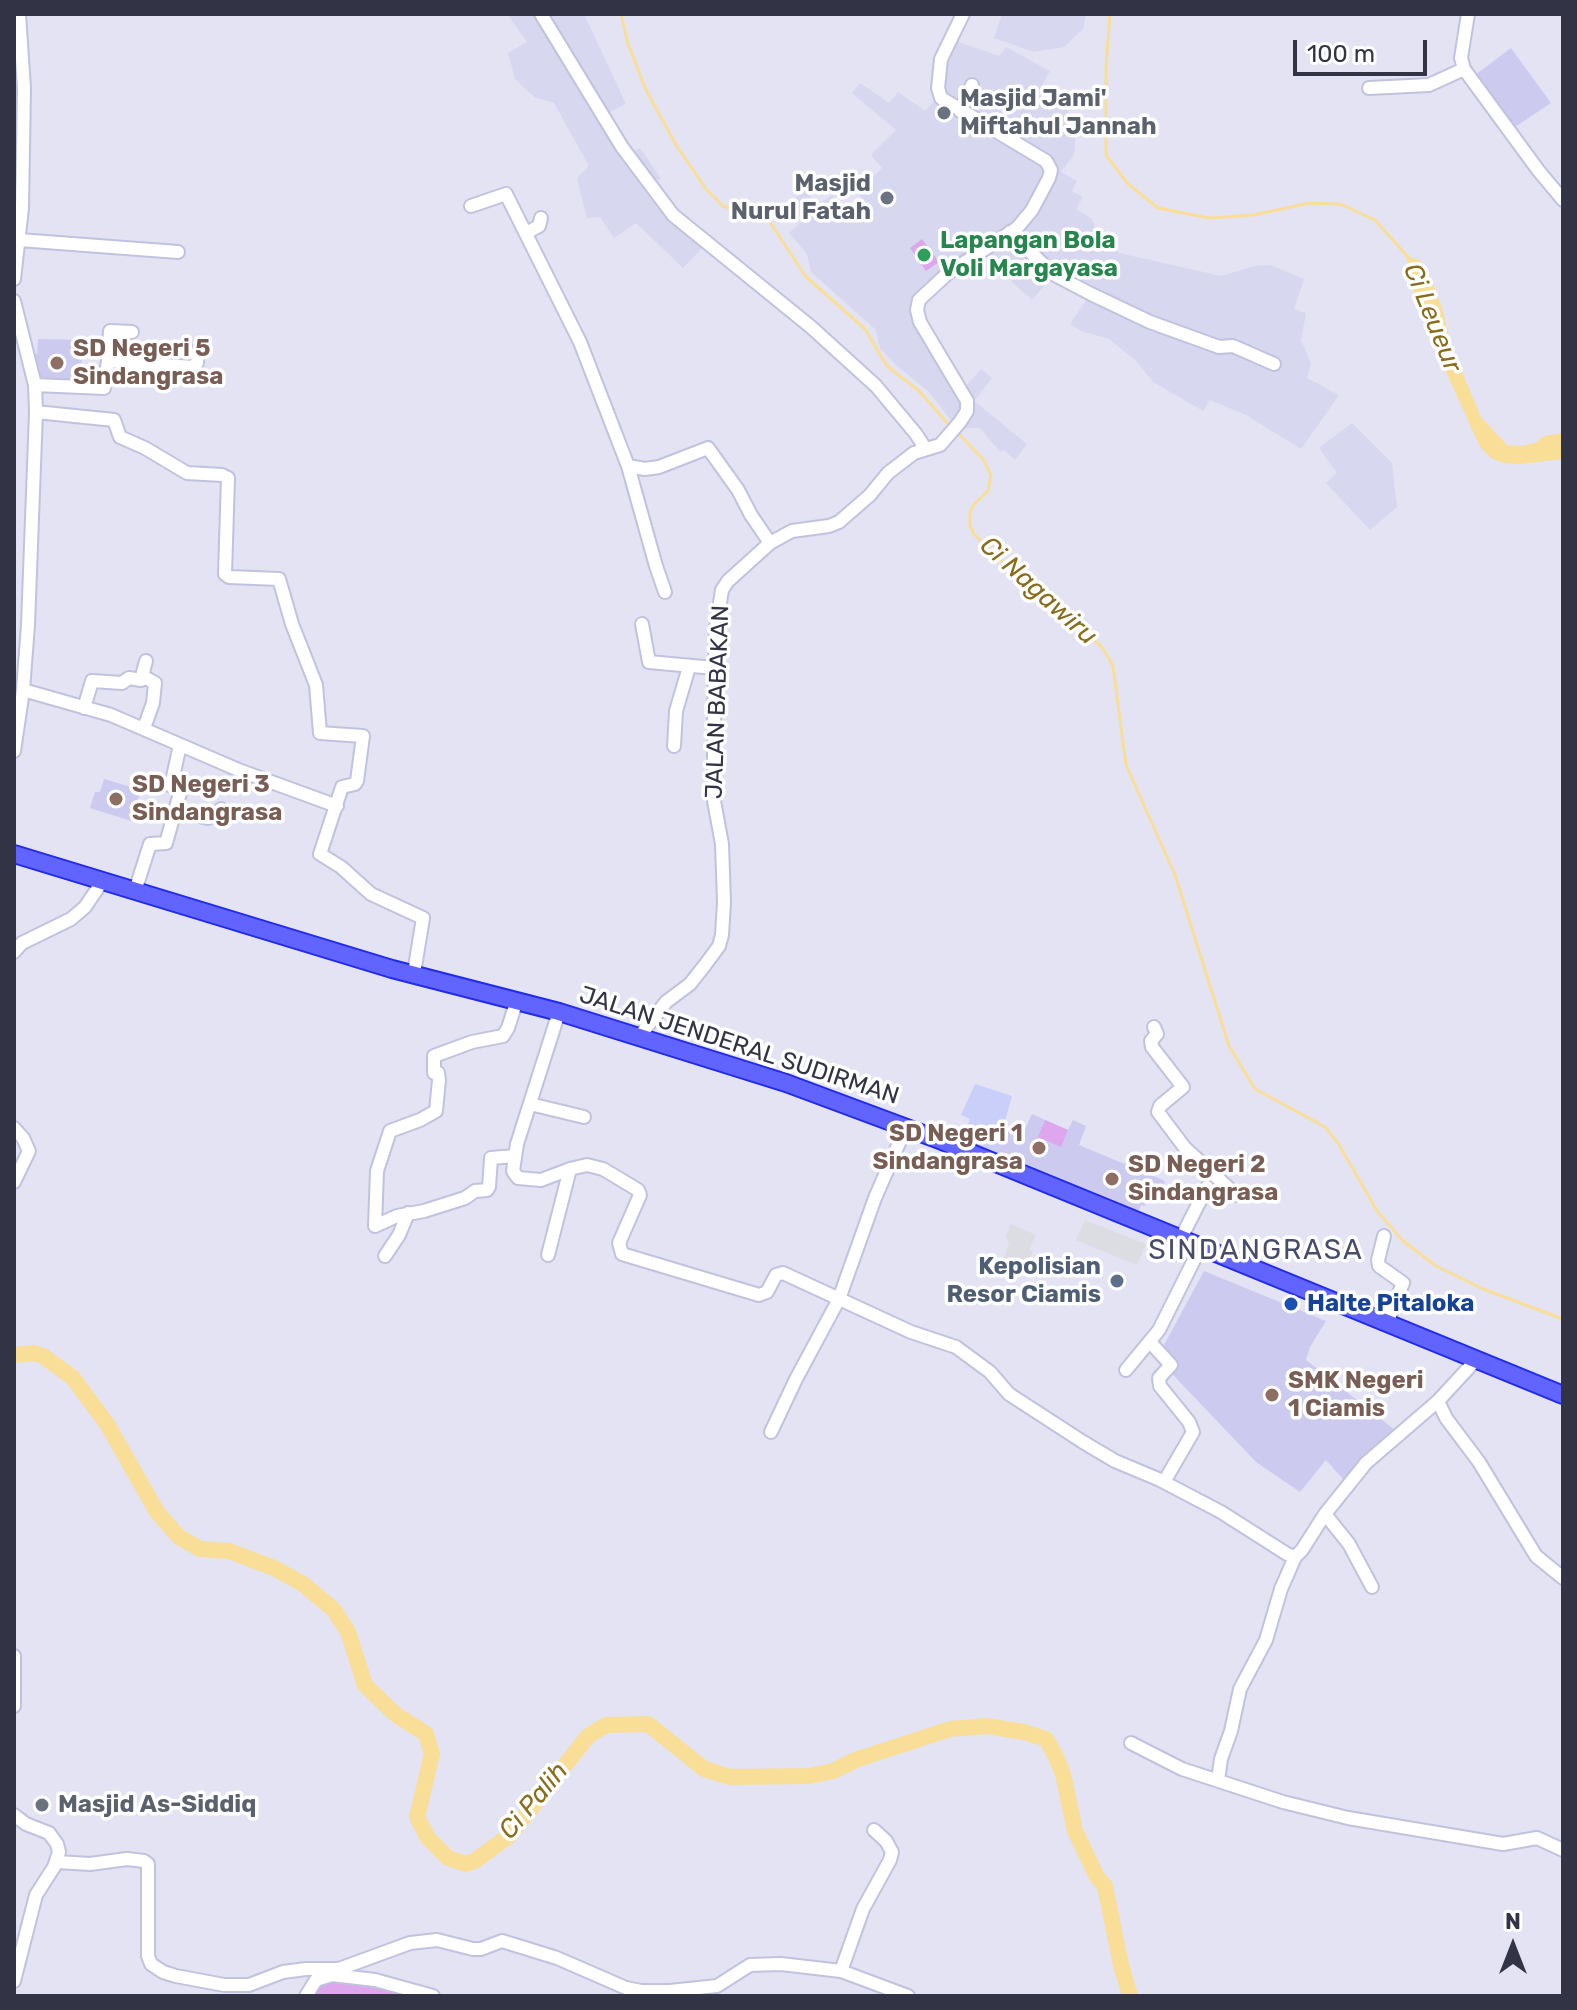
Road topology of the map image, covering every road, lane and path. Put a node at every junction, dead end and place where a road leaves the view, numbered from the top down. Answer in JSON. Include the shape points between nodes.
{"nodes":[{"id":1,"x":19,"y":14,"type":"edge"},
{"id":2,"x":541,"y":14,"type":"edge"},
{"id":3,"x":963,"y":14,"type":"edge"},
{"id":4,"x":1468,"y":14,"type":"edge"},
{"id":5,"x":1464,"y":69,"type":"junction"},
{"id":6,"x":972,"y":85,"type":"dead end"},
{"id":7,"x":1369,"y":88,"type":"dead end"},
{"id":8,"x":960,"y":111,"type":"junction"},
{"id":9,"x":1563,"y":200,"type":"edge"},
{"id":10,"x":471,"y":206,"type":"dead end"},
{"id":11,"x":541,"y":218,"type":"dead end"},
{"id":12,"x":1010,"y":232,"type":"junction"},
{"id":13,"x":526,"y":233,"type":"junction"},
{"id":14,"x":19,"y":240,"type":"junction"},
{"id":15,"x":178,"y":252,"type":"dead end"},
{"id":16,"x":14,"y":279,"type":"edge"},
{"id":17,"x":14,"y":301,"type":"edge"},
{"id":18,"x":132,"y":332,"type":"dead end"},
{"id":19,"x":198,"y":350,"type":"dead end"},
{"id":20,"x":108,"y":361,"type":"junction"},
{"id":21,"x":1274,"y":364,"type":"dead end"},
{"id":22,"x":35,"y":385,"type":"junction"},
{"id":23,"x":36,"y":412,"type":"junction"},
{"id":24,"x":925,"y":448,"type":"junction"},
{"id":25,"x":628,"y":466,"type":"junction"},
{"id":26,"x":770,"y":543,"type":"junction"},
{"id":27,"x":665,"y":592,"type":"dead end"},
{"id":28,"x":642,"y":624,"type":"dead end"},
{"id":29,"x":146,"y":661,"type":"dead end"},
{"id":30,"x":689,"y":667,"type":"junction"},
{"id":31,"x":714,"y":668,"type":"junction"},
{"id":32,"x":141,"y":680,"type":"junction"},
{"id":33,"x":23,"y":690,"type":"junction"},
{"id":34,"x":84,"y":708,"type":"junction"},
{"id":35,"x":144,"y":728,"type":"junction"},
{"id":36,"x":180,"y":745,"type":"junction"},
{"id":37,"x":674,"y":746,"type":"dead end"},
{"id":38,"x":14,"y":751,"type":"edge"},
{"id":39,"x":337,"y":806,"type":"junction"},
{"id":40,"x":221,"y":809,"type":"dead end"},
{"id":41,"x":175,"y":811,"type":"junction"},
{"id":42,"x":14,"y":854,"type":"edge"},
{"id":43,"x":102,"y":882,"type":"junction"},
{"id":44,"x":135,"y":891,"type":"junction"},
{"id":45,"x":14,"y":952,"type":"edge"},
{"id":46,"x":414,"y":973,"type":"junction"},
{"id":47,"x":517,"y":1000,"type":"junction"},
{"id":48,"x":559,"y":1012,"type":"junction"},
{"id":49,"x":1154,"y":1027,"type":"dead end"},
{"id":50,"x":639,"y":1037,"type":"junction"},
{"id":51,"x":530,"y":1104,"type":"junction"},
{"id":52,"x":584,"y":1117,"type":"dead end"},
{"id":53,"x":906,"y":1127,"type":"junction"},
{"id":54,"x":14,"y":1128,"type":"edge"},
{"id":55,"x":515,"y":1156,"type":"junction"},
{"id":56,"x":570,"y":1169,"type":"junction"},
{"id":57,"x":14,"y":1182,"type":"edge"},
{"id":58,"x":1207,"y":1187,"type":"dead end"},
{"id":59,"x":1236,"y":1195,"type":"dead end"},
{"id":60,"x":408,"y":1213,"type":"junction"},
{"id":61,"x":1384,"y":1236,"type":"dead end"},
{"id":62,"x":1181,"y":1238,"type":"junction"},
{"id":63,"x":1201,"y":1246,"type":"junction"},
{"id":64,"x":548,"y":1255,"type":"dead end"},
{"id":65,"x":385,"y":1256,"type":"dead end"},
{"id":66,"x":839,"y":1299,"type":"junction"},
{"id":67,"x":1387,"y":1323,"type":"junction"},
{"id":68,"x":1150,"y":1342,"type":"junction"},
{"id":69,"x":1475,"y":1361,"type":"junction"},
{"id":70,"x":1126,"y":1370,"type":"dead end"},
{"id":71,"x":1563,"y":1395,"type":"edge"},
{"id":72,"x":1438,"y":1401,"type":"junction"},
{"id":73,"x":771,"y":1432,"type":"dead end"},
{"id":74,"x":1164,"y":1482,"type":"junction"},
{"id":75,"x":1325,"y":1514,"type":"junction"},
{"id":76,"x":1295,"y":1557,"type":"junction"},
{"id":77,"x":1563,"y":1578,"type":"edge"},
{"id":78,"x":1372,"y":1587,"type":"dead end"},
{"id":79,"x":14,"y":1656,"type":"edge"},
{"id":80,"x":14,"y":1706,"type":"edge"},
{"id":81,"x":1131,"y":1743,"type":"dead end"},
{"id":82,"x":1218,"y":1780,"type":"junction"},
{"id":83,"x":14,"y":1815,"type":"edge"},
{"id":84,"x":874,"y":1830,"type":"dead end"},
{"id":85,"x":1563,"y":1850,"type":"edge"},
{"id":86,"x":57,"y":1862,"type":"junction"},
{"id":87,"x":841,"y":1971,"type":"junction"},
{"id":88,"x":14,"y":1981,"type":"edge"},
{"id":89,"x":306,"y":1996,"type":"edge"},
{"id":90,"x":433,"y":1996,"type":"edge"},
{"id":91,"x":908,"y":1996,"type":"edge"}],
"edges":[{"from":1,"to":14,"type":"street","via":[[24,88]]},
{"from":2,"to":24,"type":"street","via":[[622,147],[673,215],[876,386]]},
{"from":3,"to":8,"type":"street","via":[[941,59],[938,88],[943,100]]},
{"from":4,"to":5,"type":"street"},
{"from":5,"to":7,"type":"street","via":[[1429,85]]},
{"from":5,"to":9,"type":"street"},
{"from":6,"to":8,"type":"street"},
{"from":8,"to":12,"type":"street","via":[[1050,167],[1032,210]]},
{"from":10,"to":13,"type":"street","via":[[506,194]]},
{"from":11,"to":13,"type":"street","via":[[539,226]]},
{"from":12,"to":21,"type":"street","via":[[1069,283],[1150,322]]},
{"from":12,"to":24,"type":"street","name":"JALAN BABAKAN","via":[[947,274],[918,305],[920,322],[967,401],[967,411],[950,434],[937,447]]},
{"from":13,"to":25,"type":"street","via":[[580,342]]},
{"from":14,"to":15,"type":"street"},
{"from":14,"to":16,"type":"street"},
{"from":17,"to":22,"type":"street"},
{"from":18,"to":20,"type":"street","via":[[110,331]]},
{"from":19,"to":20,"type":"street","via":[[197,365],[190,368]]},
{"from":20,"to":22,"type":"street","via":[[104,388]]},
{"from":22,"to":23,"type":"street"},
{"from":23,"to":33,"type":"street"},
{"from":23,"to":39,"type":"street","via":[[114,420],[120,437],[187,473],[226,476],[227,576],[279,579],[316,685],[320,733],[363,736],[357,781],[342,787]]},
{"from":24,"to":26,"type":"street","name":"JALAN BABAKAN","via":[[888,473],[839,522],[792,531]]},
{"from":25,"to":26,"type":"street","via":[[659,467],[708,448]]},
{"from":25,"to":27,"type":"street"},
{"from":26,"to":31,"type":"street","name":"JALAN BABAKAN","via":[[722,590]]},
{"from":28,"to":30,"type":"street","via":[[649,662]]},
{"from":29,"to":32,"type":"street"},
{"from":30,"to":31,"type":"street"},
{"from":30,"to":37,"type":"street","via":[[676,711]]},
{"from":31,"to":50,"type":"street","name":"JALAN BABAKAN","via":[[722,935],[690,984],[666,1002]]},
{"from":32,"to":34,"type":"street","via":[[92,681]]},
{"from":32,"to":35,"type":"street","via":[[155,683]]},
{"from":33,"to":34,"type":"street"},
{"from":33,"to":38,"type":"street"},
{"from":34,"to":35,"type":"street"},
{"from":35,"to":36,"type":"street"},
{"from":36,"to":39,"type":"street"},
{"from":36,"to":41,"type":"street","via":[[171,786],[180,793]]},
{"from":39,"to":46,"type":"street","via":[[320,854],[371,894],[423,918]]},
{"from":40,"to":41,"type":"street","via":[[208,818]]},
{"from":41,"to":44,"type":"street","via":[[166,843],[150,844]]},
{"from":42,"to":43,"type":"highway","name":"JALAN JENDERAL SUDIRMAN"},
{"from":43,"to":44,"type":"highway","name":"JALAN JENDERAL SUDIRMAN"},
{"from":43,"to":45,"type":"street","via":[[71,919]]},
{"from":44,"to":46,"type":"highway","name":"JALAN JENDERAL SUDIRMAN"},
{"from":46,"to":47,"type":"highway","name":"JALAN JENDERAL SUDIRMAN"},
{"from":47,"to":48,"type":"highway","name":"JALAN JENDERAL SUDIRMAN"},
{"from":47,"to":60,"type":"street","via":[[503,1036],[434,1056],[439,1080],[436,1111],[390,1131],[377,1171],[375,1226]]},
{"from":48,"to":50,"type":"highway","name":"JALAN JENDERAL SUDIRMAN"},
{"from":48,"to":51,"type":"street"},
{"from":49,"to":59,"type":"street","via":[[1152,1047],[1186,1090],[1158,1112],[1185,1148]]},
{"from":50,"to":53,"type":"highway","name":"JALAN JENDERAL SUDIRMAN"},
{"from":51,"to":52,"type":"street"},
{"from":51,"to":55,"type":"street"},
{"from":53,"to":62,"type":"highway","name":"JALAN JENDERAL SUDIRMAN"},
{"from":53,"to":66,"type":"street"},
{"from":54,"to":57,"type":"street","via":[[29,1151]]},
{"from":55,"to":56,"type":"street","via":[[514,1174],[524,1180]]},
{"from":55,"to":60,"type":"street","via":[[491,1158],[487,1190]]},
{"from":56,"to":64,"type":"street"},
{"from":56,"to":66,"type":"street","via":[[603,1169],[640,1192],[619,1243],[622,1254],[759,1295],[783,1273]]},
{"from":58,"to":62,"type":"street"},
{"from":60,"to":65,"type":"street"},
{"from":61,"to":67,"type":"street","via":[[1379,1266],[1403,1283]]},
{"from":62,"to":63,"type":"highway","name":"JALAN JENDERAL SUDIRMAN"},
{"from":63,"to":67,"type":"highway","name":"JALAN JENDERAL SUDIRMAN"},
{"from":63,"to":68,"type":"street"},
{"from":66,"to":73,"type":"street"},
{"from":66,"to":74,"type":"street","via":[[956,1347],[1009,1394],[1115,1461]]},
{"from":67,"to":69,"type":"highway","name":"JALAN JENDERAL SUDIRMAN"},
{"from":68,"to":70,"type":"street"},
{"from":68,"to":74,"type":"street","via":[[1171,1365],[1159,1378],[1160,1386],[1193,1432]]},
{"from":69,"to":71,"type":"highway","name":"JALAN JENDERAL SUDIRMAN"},
{"from":69,"to":72,"type":"street"},
{"from":72,"to":75,"type":"street","via":[[1366,1463]]},
{"from":72,"to":77,"type":"street","via":[[1536,1556]]},
{"from":74,"to":76,"type":"street"},
{"from":75,"to":76,"type":"street"},
{"from":75,"to":78,"type":"street"},
{"from":76,"to":82,"type":"street","via":[[1266,1640],[1240,1689]]},
{"from":79,"to":80,"type":"street"},
{"from":81,"to":82,"type":"street"},
{"from":82,"to":85,"type":"street","via":[[1348,1818],[1503,1844],[1537,1838]]},
{"from":83,"to":86,"type":"street","via":[[49,1833],[57,1844]]},
{"from":84,"to":87,"type":"street","via":[[892,1852],[863,1909]]},
{"from":86,"to":87,"type":"street","via":[[144,1861],[151,1964],[176,1976],[224,1985],[249,1985],[294,1970],[339,1969],[410,1943],[437,1940],[481,1949],[502,1941],[641,1991],[717,1986],[750,1965]]},
{"from":86,"to":88,"type":"street","via":[[36,1895]]},
{"from":87,"to":91,"type":"street"},
{"from":89,"to":90,"type":"street","via":[[316,1980],[332,1975]]}]}
